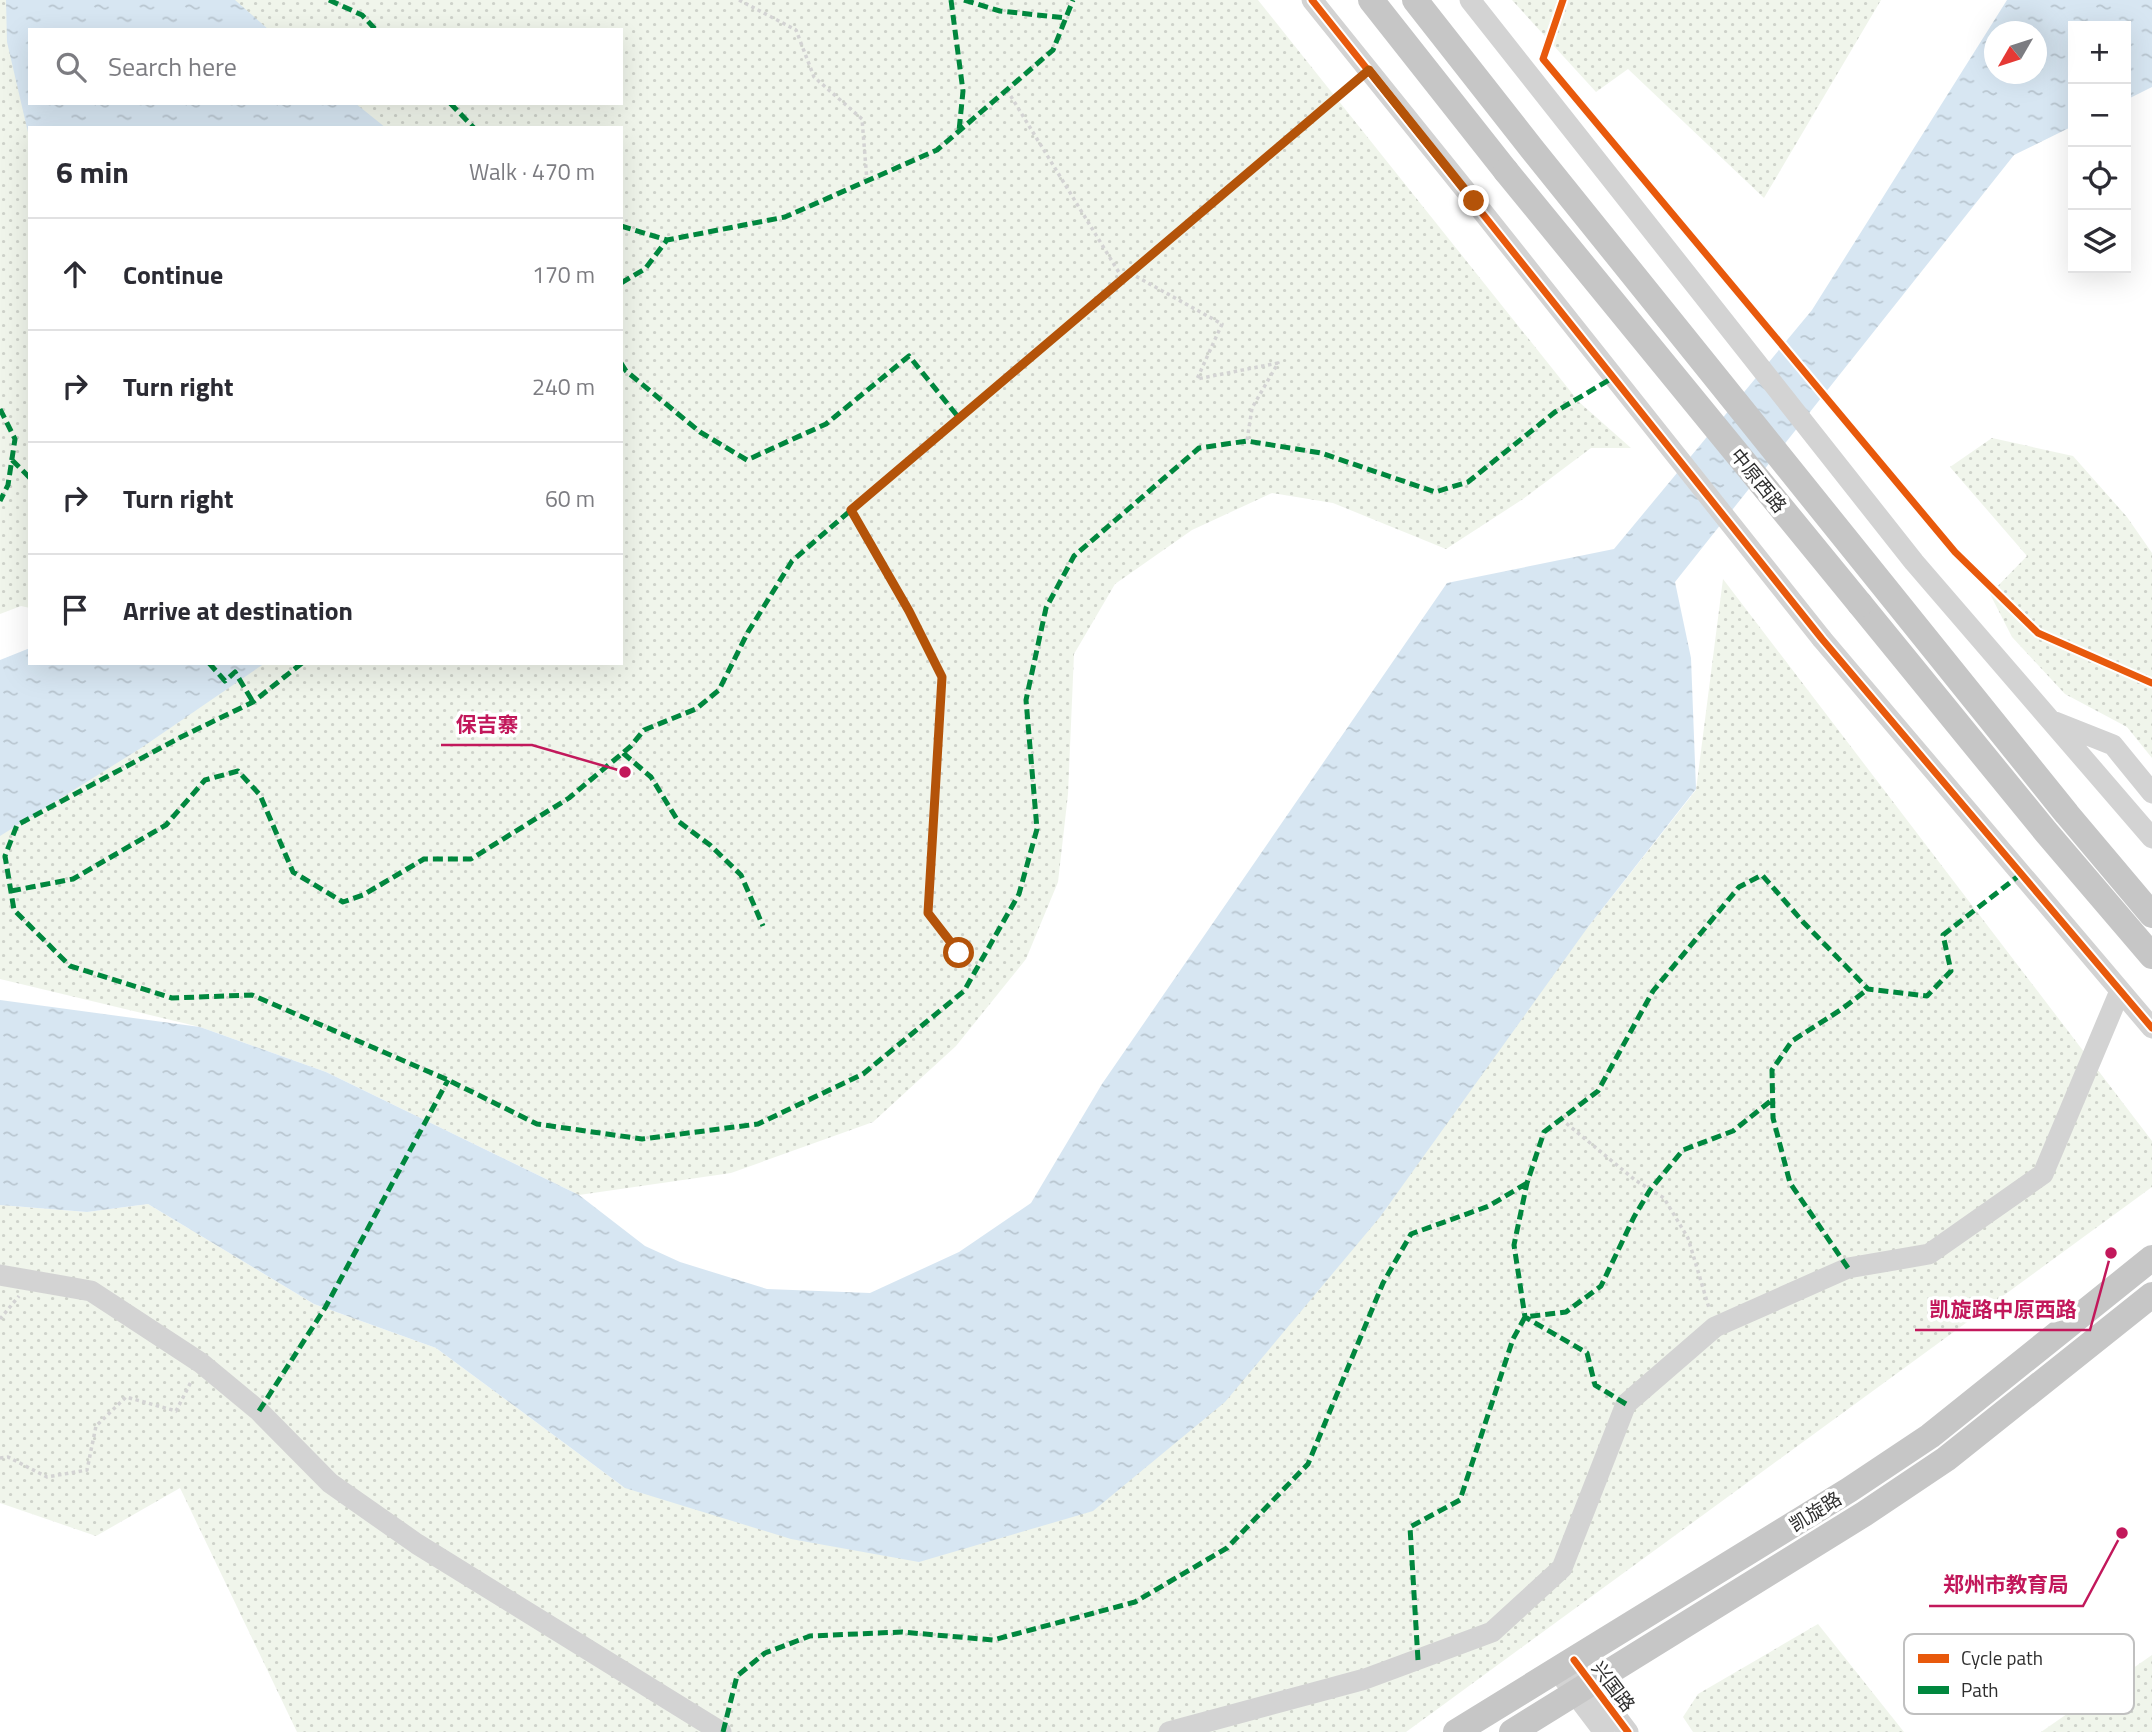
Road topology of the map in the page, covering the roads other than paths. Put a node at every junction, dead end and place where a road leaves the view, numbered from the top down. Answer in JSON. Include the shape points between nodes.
{"nodes":[{"id":1,"x":1312,"y":0,"type":"edge"},
{"id":2,"x":1371,"y":0,"type":"edge"},
{"id":3,"x":1415,"y":0,"type":"edge"},
{"id":4,"x":1470,"y":0,"type":"edge"},
{"id":5,"x":2051,"y":720,"type":"junction"},
{"id":6,"x":2152,"y":793,"type":"edge"},
{"id":7,"x":2152,"y":838,"type":"edge"},
{"id":8,"x":2152,"y":915,"type":"edge"},
{"id":9,"x":2152,"y":956,"type":"edge"},
{"id":10,"x":2120,"y":990,"type":"junction"},
{"id":11,"x":2152,"y":1028,"type":"edge"},
{"id":12,"x":2147,"y":1259,"type":"edge"},
{"id":13,"x":0,"y":1275,"type":"edge"},
{"id":14,"x":2152,"y":1295,"type":"edge"},
{"id":15,"x":1566,"y":1665,"type":"junction"},
{"id":16,"x":1583,"y":1688,"type":"junction"},
{"id":17,"x":721,"y":1732,"type":"edge"},
{"id":18,"x":1169,"y":1732,"type":"edge"},
{"id":19,"x":1456,"y":1732,"type":"edge"},
{"id":20,"x":1512,"y":1732,"type":"edge"},
{"id":21,"x":1604,"y":1732,"type":"edge"},
{"id":22,"x":1628,"y":1732,"type":"edge"}],
"edges":[{"from":1,"to":10,"type":"street","bridge":true,"via":[[1822,639]]},
{"from":2,"to":9,"type":"main road","name":"中原西路","bridge":true,"via":[[2046,832]]},
{"from":3,"to":8,"type":"main road","name":"中原西路"},
{"from":4,"to":5,"type":"street","via":[[1914,562]]},
{"from":5,"to":6,"type":"street","via":[[2113,745]]},
{"from":5,"to":7,"type":"street"},
{"from":10,"to":11,"type":"street"},
{"from":10,"to":18,"type":"street","via":[[2043,1174],[1929,1254],[1849,1268],[1715,1327],[1626,1404],[1562,1568],[1492,1632],[1365,1679]]},
{"from":12,"to":15,"type":"main road","name":"凯旋路","via":[[1930,1436]]},
{"from":13,"to":17,"type":"street","via":[[91,1291],[201,1363],[259,1411],[330,1483],[417,1544]]},
{"from":14,"to":16,"type":"main road","name":"凯旋路","via":[[1946,1459]]},
{"from":15,"to":16,"type":"street","name":"兴国路"},
{"from":15,"to":19,"type":"main road","name":"凯旋路"},
{"from":16,"to":20,"type":"main road","name":"凯旋路"},
{"from":16,"to":21,"type":"street","name":"兴国路"},
{"from":16,"to":22,"type":"street","name":"兴国路"}]}
